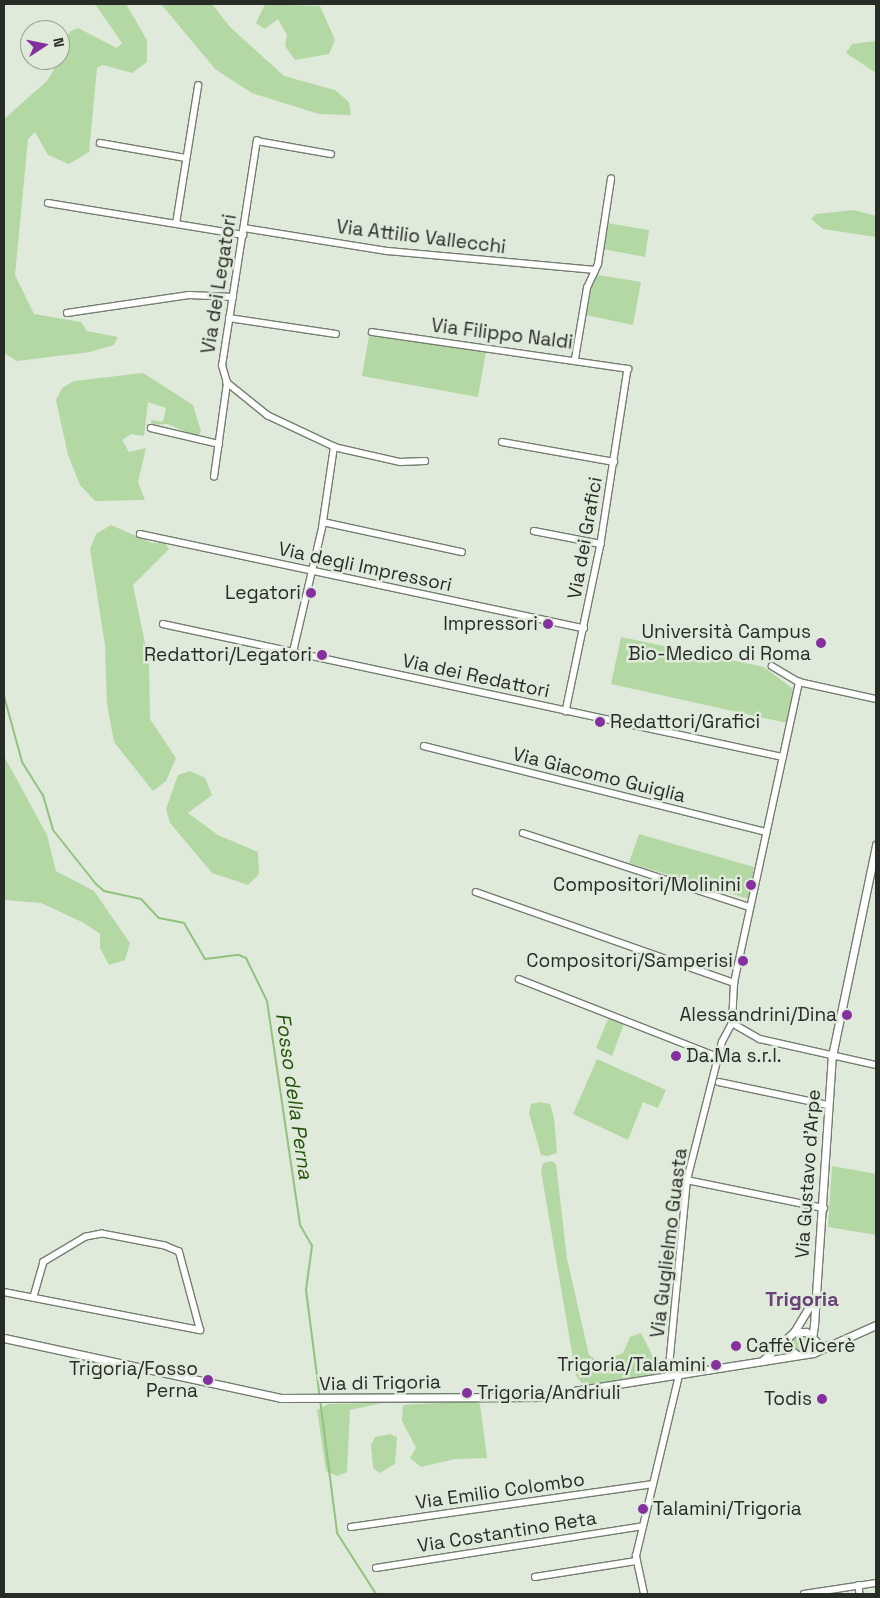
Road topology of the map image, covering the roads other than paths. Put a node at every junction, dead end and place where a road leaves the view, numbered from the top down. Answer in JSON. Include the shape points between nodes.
{"nodes":[{"id":1,"x":198,"y":86,"type":"dead end"},
{"id":2,"x":100,"y":143,"type":"dead end"},
{"id":3,"x":331,"y":154,"type":"dead end"},
{"id":4,"x":186,"y":158,"type":"junction"},
{"id":5,"x":611,"y":179,"type":"dead end"},
{"id":6,"x":48,"y":203,"type":"dead end"},
{"id":7,"x":176,"y":224,"type":"junction"},
{"id":8,"x":243,"y":232,"type":"junction"},
{"id":9,"x":596,"y":270,"type":"junction"},
{"id":10,"x":233,"y":297,"type":"junction"},
{"id":11,"x":67,"y":313,"type":"dead end"},
{"id":12,"x":229,"y":318,"type":"junction"},
{"id":13,"x":372,"y":332,"type":"dead end"},
{"id":14,"x":336,"y":334,"type":"dead end"},
{"id":15,"x":575,"y":359,"type":"junction"},
{"id":16,"x":628,"y":368,"type":"joint"},
{"id":17,"x":227,"y":382,"type":"junction"},
{"id":18,"x":151,"y":428,"type":"dead end"},
{"id":19,"x":502,"y":442,"type":"dead end"},
{"id":20,"x":218,"y":444,"type":"junction"},
{"id":21,"x":334,"y":448,"type":"junction"},
{"id":22,"x":425,"y":461,"type":"dead end"},
{"id":23,"x":614,"y":462,"type":"junction"},
{"id":24,"x":214,"y":477,"type":"dead end"},
{"id":25,"x":323,"y":522,"type":"junction"},
{"id":26,"x":534,"y":531,"type":"dead end"},
{"id":27,"x":140,"y":534,"type":"dead end"},
{"id":28,"x":601,"y":544,"type":"junction"},
{"id":29,"x":462,"y":552,"type":"dead end"},
{"id":30,"x":312,"y":571,"type":"junction"},
{"id":31,"x":162,"y":624,"type":"dead end"},
{"id":32,"x":584,"y":628,"type":"junction"},
{"id":33,"x":293,"y":652,"type":"junction"},
{"id":34,"x":772,"y":666,"type":"dead end"},
{"id":35,"x":799,"y":682,"type":"junction"},
{"id":36,"x":876,"y":699,"type":"edge"},
{"id":37,"x":566,"y":711,"type":"junction"},
{"id":38,"x":424,"y":746,"type":"dead end"},
{"id":39,"x":783,"y":758,"type":"junction"},
{"id":40,"x":766,"y":832,"type":"junction"},
{"id":41,"x":523,"y":833,"type":"dead end"},
{"id":42,"x":876,"y":845,"type":"edge"},
{"id":43,"x":476,"y":892,"type":"dead end"},
{"id":44,"x":750,"y":907,"type":"junction"},
{"id":45,"x":519,"y":979,"type":"dead end"},
{"id":46,"x":734,"y":983,"type":"junction"},
{"id":47,"x":732,"y":1023,"type":"junction"},
{"id":48,"x":832,"y":1056,"type":"junction"},
{"id":49,"x":718,"y":1057,"type":"junction"},
{"id":50,"x":876,"y":1065,"type":"edge"},
{"id":51,"x":719,"y":1082,"type":"dead end"},
{"id":52,"x":828,"y":1105,"type":"junction"},
{"id":53,"x":688,"y":1180,"type":"junction"},
{"id":54,"x":824,"y":1208,"type":"junction"},
{"id":55,"x":4,"y":1292,"type":"edge"},
{"id":56,"x":815,"y":1294,"type":"junction"},
{"id":57,"x":34,"y":1296,"type":"junction"},
{"id":58,"x":876,"y":1325,"type":"edge"},
{"id":59,"x":791,"y":1334,"type":"junction"},
{"id":60,"x":4,"y":1338,"type":"edge"},
{"id":61,"x":811,"y":1339,"type":"junction"},
{"id":62,"x":831,"y":1347,"type":"junction"},
{"id":63,"x":801,"y":1355,"type":"junction"},
{"id":64,"x":761,"y":1362,"type":"junction"},
{"id":65,"x":679,"y":1374,"type":"junction"},
{"id":66,"x":668,"y":1377,"type":"junction"},
{"id":67,"x":653,"y":1484,"type":"junction"},
{"id":68,"x":643,"y":1526,"type":"junction"},
{"id":69,"x":351,"y":1527,"type":"dead end"},
{"id":70,"x":636,"y":1562,"type":"junction"},
{"id":71,"x":376,"y":1568,"type":"dead end"},
{"id":72,"x":535,"y":1577,"type":"dead end"},
{"id":73,"x":876,"y":1583,"type":"edge"},
{"id":74,"x":859,"y":1585,"type":"junction"},
{"id":75,"x":644,"y":1594,"type":"edge"},
{"id":76,"x":804,"y":1594,"type":"edge"},
{"id":77,"x":860,"y":1594,"type":"edge"}],
"edges":[{"from":1,"to":4,"type":"street"},
{"from":2,"to":4,"type":"street"},
{"from":3,"to":8,"type":"street","name":"Via dei Legatori","via":[[257,141]]},
{"from":4,"to":7,"type":"street"},
{"from":5,"to":9,"type":"street"},
{"from":6,"to":7,"type":"street","name":"Via Attilio Vallecchi"},
{"from":7,"to":8,"type":"street","name":"Via Attilio Vallecchi"},
{"from":8,"to":9,"type":"street","name":"Via Attilio Vallecchi","via":[[388,251]]},
{"from":8,"to":10,"type":"street","name":"Via dei Legatori"},
{"from":9,"to":15,"type":"street","via":[[587,288]]},
{"from":10,"to":11,"type":"street","via":[[189,295]]},
{"from":10,"to":12,"type":"street","name":"Via dei Legatori"},
{"from":12,"to":14,"type":"street"},
{"from":12,"to":17,"type":"street","name":"Via dei Legatori","via":[[222,366]]},
{"from":13,"to":15,"type":"street","name":"Via Filippo Naldi"},
{"from":15,"to":16,"type":"street","name":"Via Filippo Naldi"},
{"from":16,"to":23,"type":"street","name":"Via dei Grafici"},
{"from":17,"to":20,"type":"street"},
{"from":17,"to":21,"type":"street","name":"Via dei Legatori","via":[[282,425]]},
{"from":18,"to":20,"type":"street"},
{"from":19,"to":23,"type":"street"},
{"from":20,"to":24,"type":"street"},
{"from":21,"to":22,"type":"street","name":"Via dei Legatori","via":[[397,461]]},
{"from":21,"to":25,"type":"street"},
{"from":23,"to":28,"type":"street","name":"Via dei Grafici"},
{"from":25,"to":29,"type":"street"},
{"from":25,"to":30,"type":"street"},
{"from":26,"to":28,"type":"street"},
{"from":27,"to":30,"type":"street","name":"Via degli Impressori"},
{"from":28,"to":32,"type":"street","name":"Via dei Grafici"},
{"from":30,"to":32,"type":"street","name":"Via degli Impressori"},
{"from":30,"to":33,"type":"street"},
{"from":31,"to":33,"type":"street","name":"Via dei Redattori"},
{"from":32,"to":37,"type":"street","name":"Via dei Grafici"},
{"from":33,"to":37,"type":"street","name":"Via dei Redattori"},
{"from":34,"to":35,"type":"street"},
{"from":35,"to":36,"type":"street"},
{"from":35,"to":39,"type":"street","name":"Via Guglielmo Guasta"},
{"from":37,"to":39,"type":"street","name":"Via dei Redattori"},
{"from":38,"to":40,"type":"street","name":"Via Giacomo Guiglia"},
{"from":39,"to":40,"type":"street","name":"Via Guglielmo Guasta"},
{"from":40,"to":44,"type":"street","name":"Via Guglielmo Guasta"},
{"from":41,"to":44,"type":"street"},
{"from":42,"to":48,"type":"street","name":"Via Gustavo d'Arpe"},
{"from":43,"to":46,"type":"street"},
{"from":44,"to":46,"type":"street","name":"Via Guglielmo Guasta"},
{"from":45,"to":49,"type":"street"},
{"from":46,"to":47,"type":"street","name":"Via Guglielmo Guasta"},
{"from":47,"to":48,"type":"street","via":[[755,1037]]},
{"from":47,"to":49,"type":"street","name":"Via Guglielmo Guasta"},
{"from":48,"to":50,"type":"street"},
{"from":48,"to":52,"type":"street","name":"Via Gustavo d'Arpe"},
{"from":49,"to":53,"type":"street","name":"Via Guglielmo Guasta"},
{"from":51,"to":52,"type":"street"},
{"from":52,"to":54,"type":"street","name":"Via Gustavo d'Arpe"},
{"from":53,"to":54,"type":"street"},
{"from":53,"to":66,"type":"street","name":"Via Guglielmo Guasta"},
{"from":54,"to":56,"type":"street","name":"Via Gustavo d'Arpe"},
{"from":55,"to":57,"type":"street"},
{"from":56,"to":59,"type":"street","name":"Via Gustavo d'Arpe"},
{"from":56,"to":61,"type":"street","name":"Via Gustavo d'Arpe"},
{"from":57,"to":57,"type":"street","via":[[200,1330],[179,1252],[165,1246],[102,1234],[86,1237],[44,1262]]},
{"from":58,"to":62,"type":"street","name":"Via di Trigoria"},
{"from":59,"to":61,"type":"street","via":[[802,1330]]},
{"from":59,"to":63,"type":"street","via":[[788,1348]]},
{"from":59,"to":64,"type":"street"},
{"from":60,"to":66,"type":"street","name":"Via di Trigoria","via":[[247,1392],[305,1400],[548,1396]]},
{"from":61,"to":62,"type":"street"},
{"from":61,"to":63,"type":"street","name":"Via Gustavo d'Arpe"},
{"from":62,"to":63,"type":"street","name":"Via di Trigoria"},
{"from":63,"to":64,"type":"street","name":"Via di Trigoria"},
{"from":64,"to":65,"type":"street","name":"Via di Trigoria"},
{"from":65,"to":66,"type":"street","name":"Via di Trigoria"},
{"from":65,"to":67,"type":"street"},
{"from":67,"to":68,"type":"street"},
{"from":67,"to":69,"type":"street","name":"Via Emilio Colombo"},
{"from":68,"to":70,"type":"street"},
{"from":68,"to":71,"type":"street","name":"Via Costantino Reta"},
{"from":70,"to":72,"type":"street"},
{"from":70,"to":75,"type":"street"},
{"from":73,"to":74,"type":"street"},
{"from":74,"to":76,"type":"street"},
{"from":74,"to":77,"type":"street"}]}
